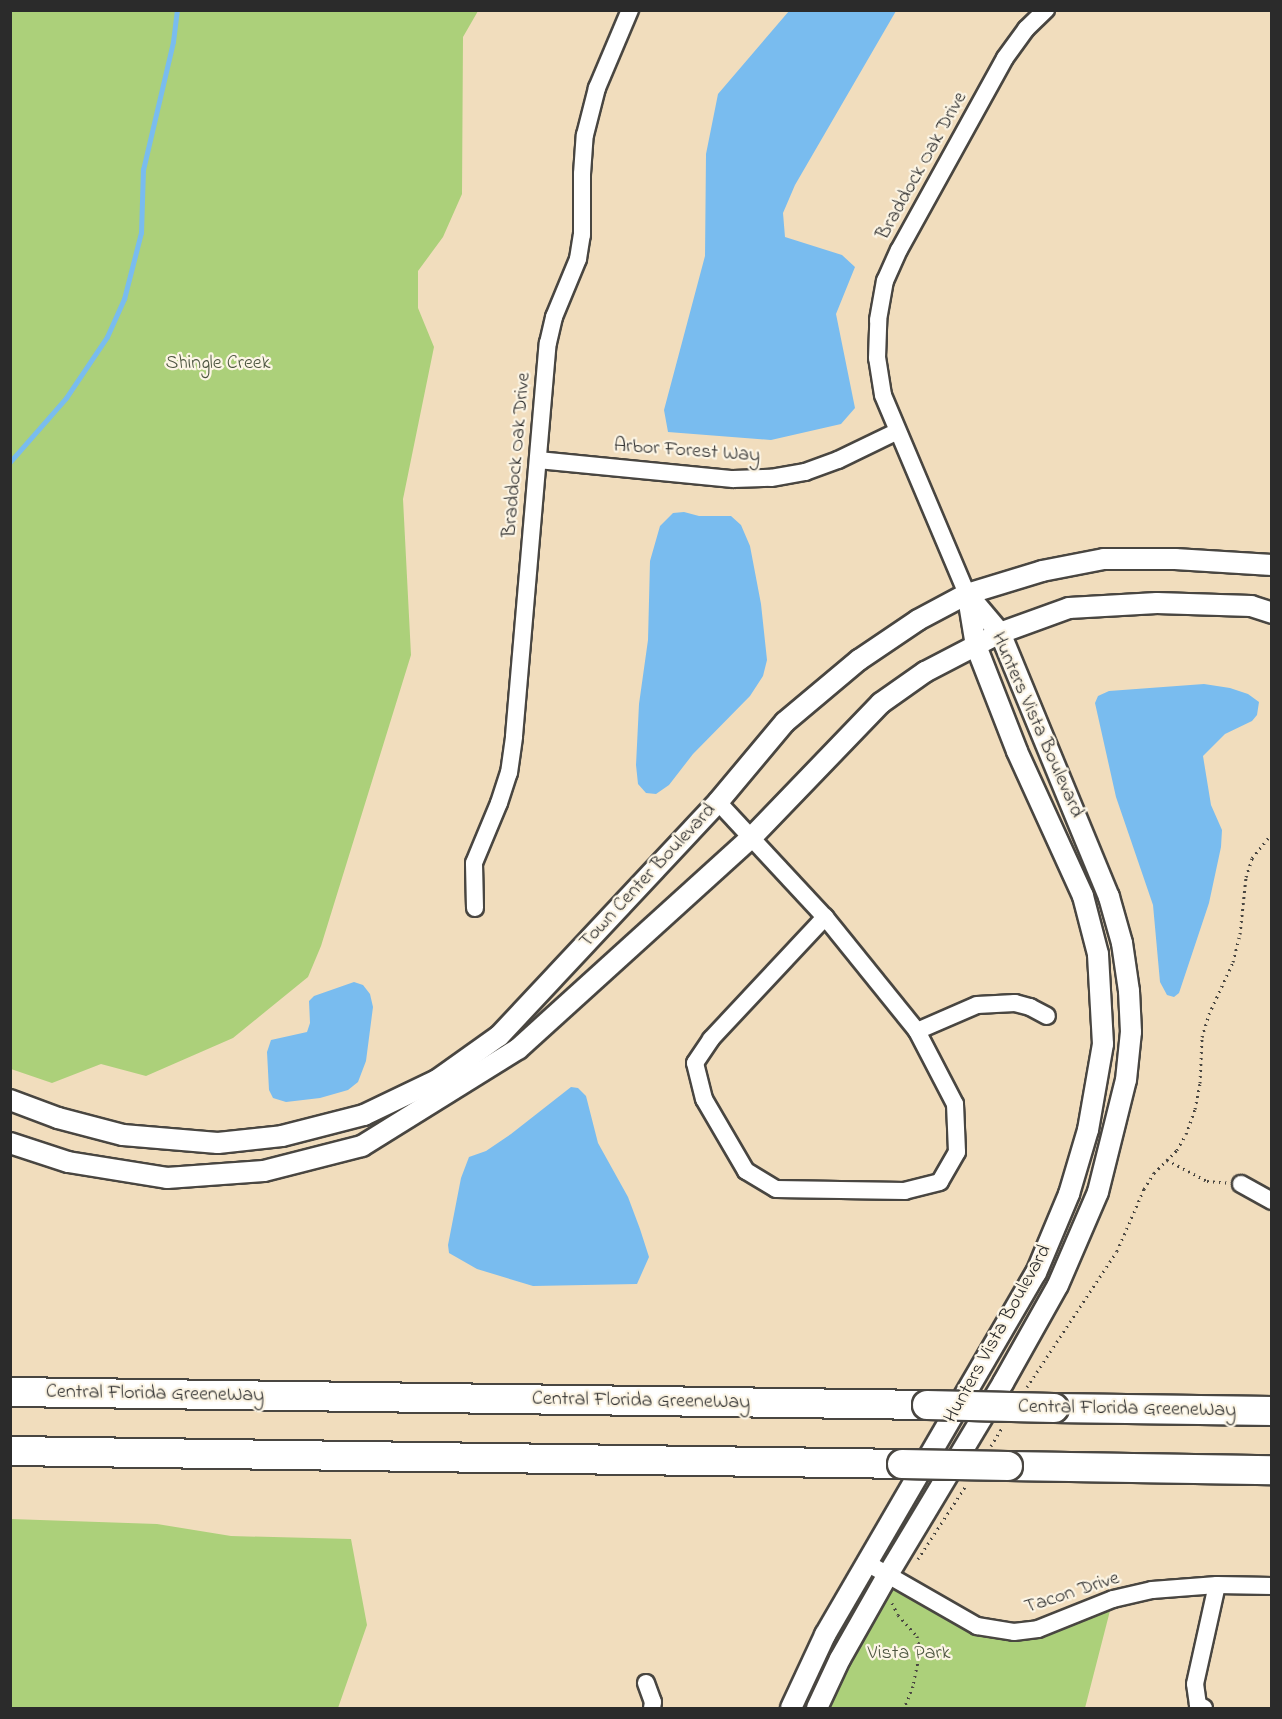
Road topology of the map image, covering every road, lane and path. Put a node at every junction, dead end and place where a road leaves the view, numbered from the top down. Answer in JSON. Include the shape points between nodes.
{"nodes":[{"id":1,"x":630,"y":10,"type":"edge"},
{"id":2,"x":1046,"y":10,"type":"edge"},
{"id":3,"x":896,"y":432,"type":"junction"},
{"id":4,"x":538,"y":460,"type":"junction"},
{"id":5,"x":1272,"y":565,"type":"edge"},
{"id":6,"x":967,"y":594,"type":"junction"},
{"id":7,"x":1272,"y":613,"type":"edge"},
{"id":8,"x":1000,"y":633,"type":"junction"},
{"id":9,"x":976,"y":646,"type":"junction"},
{"id":10,"x":718,"y":802,"type":"junction"},
{"id":11,"x":1272,"y":833,"type":"edge"},
{"id":12,"x":752,"y":837,"type":"junction"},
{"id":13,"x":475,"y":908,"type":"dead end"},
{"id":14,"x":825,"y":917,"type":"junction"},
{"id":15,"x":1047,"y":1016,"type":"dead end"},
{"id":16,"x":917,"y":1031,"type":"junction"},
{"id":17,"x":10,"y":1100,"type":"edge"},
{"id":18,"x":10,"y":1143,"type":"edge"},
{"id":19,"x":1167,"y":1160,"type":"junction"},
{"id":20,"x":1241,"y":1185,"type":"joint"},
{"id":21,"x":1272,"y":1201,"type":"edge"},
{"id":22,"x":10,"y":1392,"type":"edge"},
{"id":23,"x":1023,"y":1393,"type":"dead end"},
{"id":24,"x":1272,"y":1411,"type":"edge"},
{"id":25,"x":1007,"y":1419,"type":"dead end"},
{"id":26,"x":10,"y":1451,"type":"edge"},
{"id":27,"x":999,"y":1457,"type":"junction"},
{"id":28,"x":1272,"y":1470,"type":"edge"},
{"id":29,"x":967,"y":1484,"type":"dead end"},
{"id":30,"x":867,"y":1563,"type":"junction"},
{"id":31,"x":893,"y":1580,"type":"junction"},
{"id":32,"x":1217,"y":1585,"type":"junction"},
{"id":33,"x":1272,"y":1586,"type":"edge"},
{"id":34,"x":646,"y":1683,"type":"dead end"},
{"id":35,"x":652,"y":1708,"type":"edge"},
{"id":36,"x":791,"y":1708,"type":"edge"},
{"id":37,"x":817,"y":1708,"type":"edge"},
{"id":38,"x":904,"y":1708,"type":"edge"},
{"id":39,"x":1204,"y":1708,"type":"edge"}],
"edges":[{"from":1,"to":4,"type":"street","name":"Braddock Oak Drive","via":[[597,88],[585,135],[582,235],[578,258],[548,343]]},
{"from":2,"to":3,"type":"street","name":"Braddock Oak Drive","via":[[1005,58],[885,281],[877,358],[883,395]]},
{"from":3,"to":4,"type":"street","name":"Arbor Forest Way","via":[[838,460],[805,472],[771,478],[733,479]]},
{"from":3,"to":6,"type":"street","name":"Braddock Oak Drive"},
{"from":4,"to":13,"type":"street","name":"Braddock Oak Drive","via":[[509,773],[474,863]]},
{"from":5,"to":6,"type":"street","name":"Town Center Boulevard","via":[[1104,559],[1042,571]]},
{"from":6,"to":8,"type":"street","name":"Hunters Vista Boulevard"},
{"from":6,"to":9,"type":"street","name":"Hunters Vista Boulevard"},
{"from":6,"to":10,"type":"street","name":"Town Center Boulevard","via":[[918,620],[859,660],[785,722]]},
{"from":7,"to":8,"type":"street","name":"Town Center Boulevard","via":[[1251,606],[1156,603],[1069,609]]},
{"from":8,"to":9,"type":"street","name":"Town Center Boulevard"},
{"from":8,"to":31,"type":"street","name":"Hunters Vista Boulevard","via":[[1088,842],[1120,934],[1131,1032],[1126,1080],[1098,1192],[1058,1286]]},
{"from":9,"to":12,"type":"street","name":"Town Center Boulevard","via":[[925,672],[881,703]]},
{"from":9,"to":30,"type":"street","name":"Hunters Vista Boulevard","via":[[1017,751],[1083,896],[1098,954],[1103,1044],[1088,1130],[1069,1194],[1041,1263]]},
{"from":10,"to":12,"type":"street"},
{"from":10,"to":17,"type":"street","name":"Town Center Boulevard","via":[[499,1036],[437,1080],[364,1115],[282,1136],[218,1143],[123,1135]]},
{"from":11,"to":19,"type":"path","via":[[1249,868],[1233,963],[1202,1037],[1196,1109],[1177,1150]]},
{"from":12,"to":14,"type":"street"},
{"from":12,"to":18,"type":"street","name":"Town Center Boulevard","via":[[518,1049],[362,1146],[264,1171],[167,1178],[68,1162]]},
{"from":14,"to":16,"type":"street"},
{"from":14,"to":16,"type":"street","via":[[711,1039],[695,1063],[704,1099],[746,1172],[776,1189],[905,1191],[940,1182],[957,1152],[955,1104]]},
{"from":15,"to":16,"type":"street","via":[[1015,1003],[977,1005]]},
{"from":19,"to":20,"type":"path","via":[[1207,1181]]},
{"from":19,"to":23,"type":"path","via":[[1144,1189],[1117,1251]]},
{"from":20,"to":21,"type":"street"},
{"from":22,"to":24,"type":"highway","name":"Central Florida GreeneWay","bridge":true},
{"from":25,"to":27,"type":"path"},
{"from":26,"to":27,"type":"highway","bridge":true,"via":[[902,1464]]},
{"from":27,"to":28,"type":"highway"},
{"from":29,"to":31,"type":"path","via":[[924,1552]]},
{"from":30,"to":31,"type":"street","name":"Tacon Drive"},
{"from":30,"to":36,"type":"street","name":"Hunters Vista Boulevard","via":[[825,1635]]},
{"from":31,"to":32,"type":"street","name":"Tacon Drive","via":[[977,1626],[1014,1632],[1038,1629],[1113,1599],[1152,1590]]},
{"from":31,"to":37,"type":"street","name":"Hunters Vista Boulevard","via":[[840,1659]]},
{"from":31,"to":38,"type":"path","via":[[892,1604],[917,1636],[920,1652],[914,1686]]},
{"from":32,"to":33,"type":"street","name":"Tacon Drive"},
{"from":32,"to":39,"type":"street","via":[[1195,1684],[1198,1705]]},
{"from":34,"to":35,"type":"street"}]}
